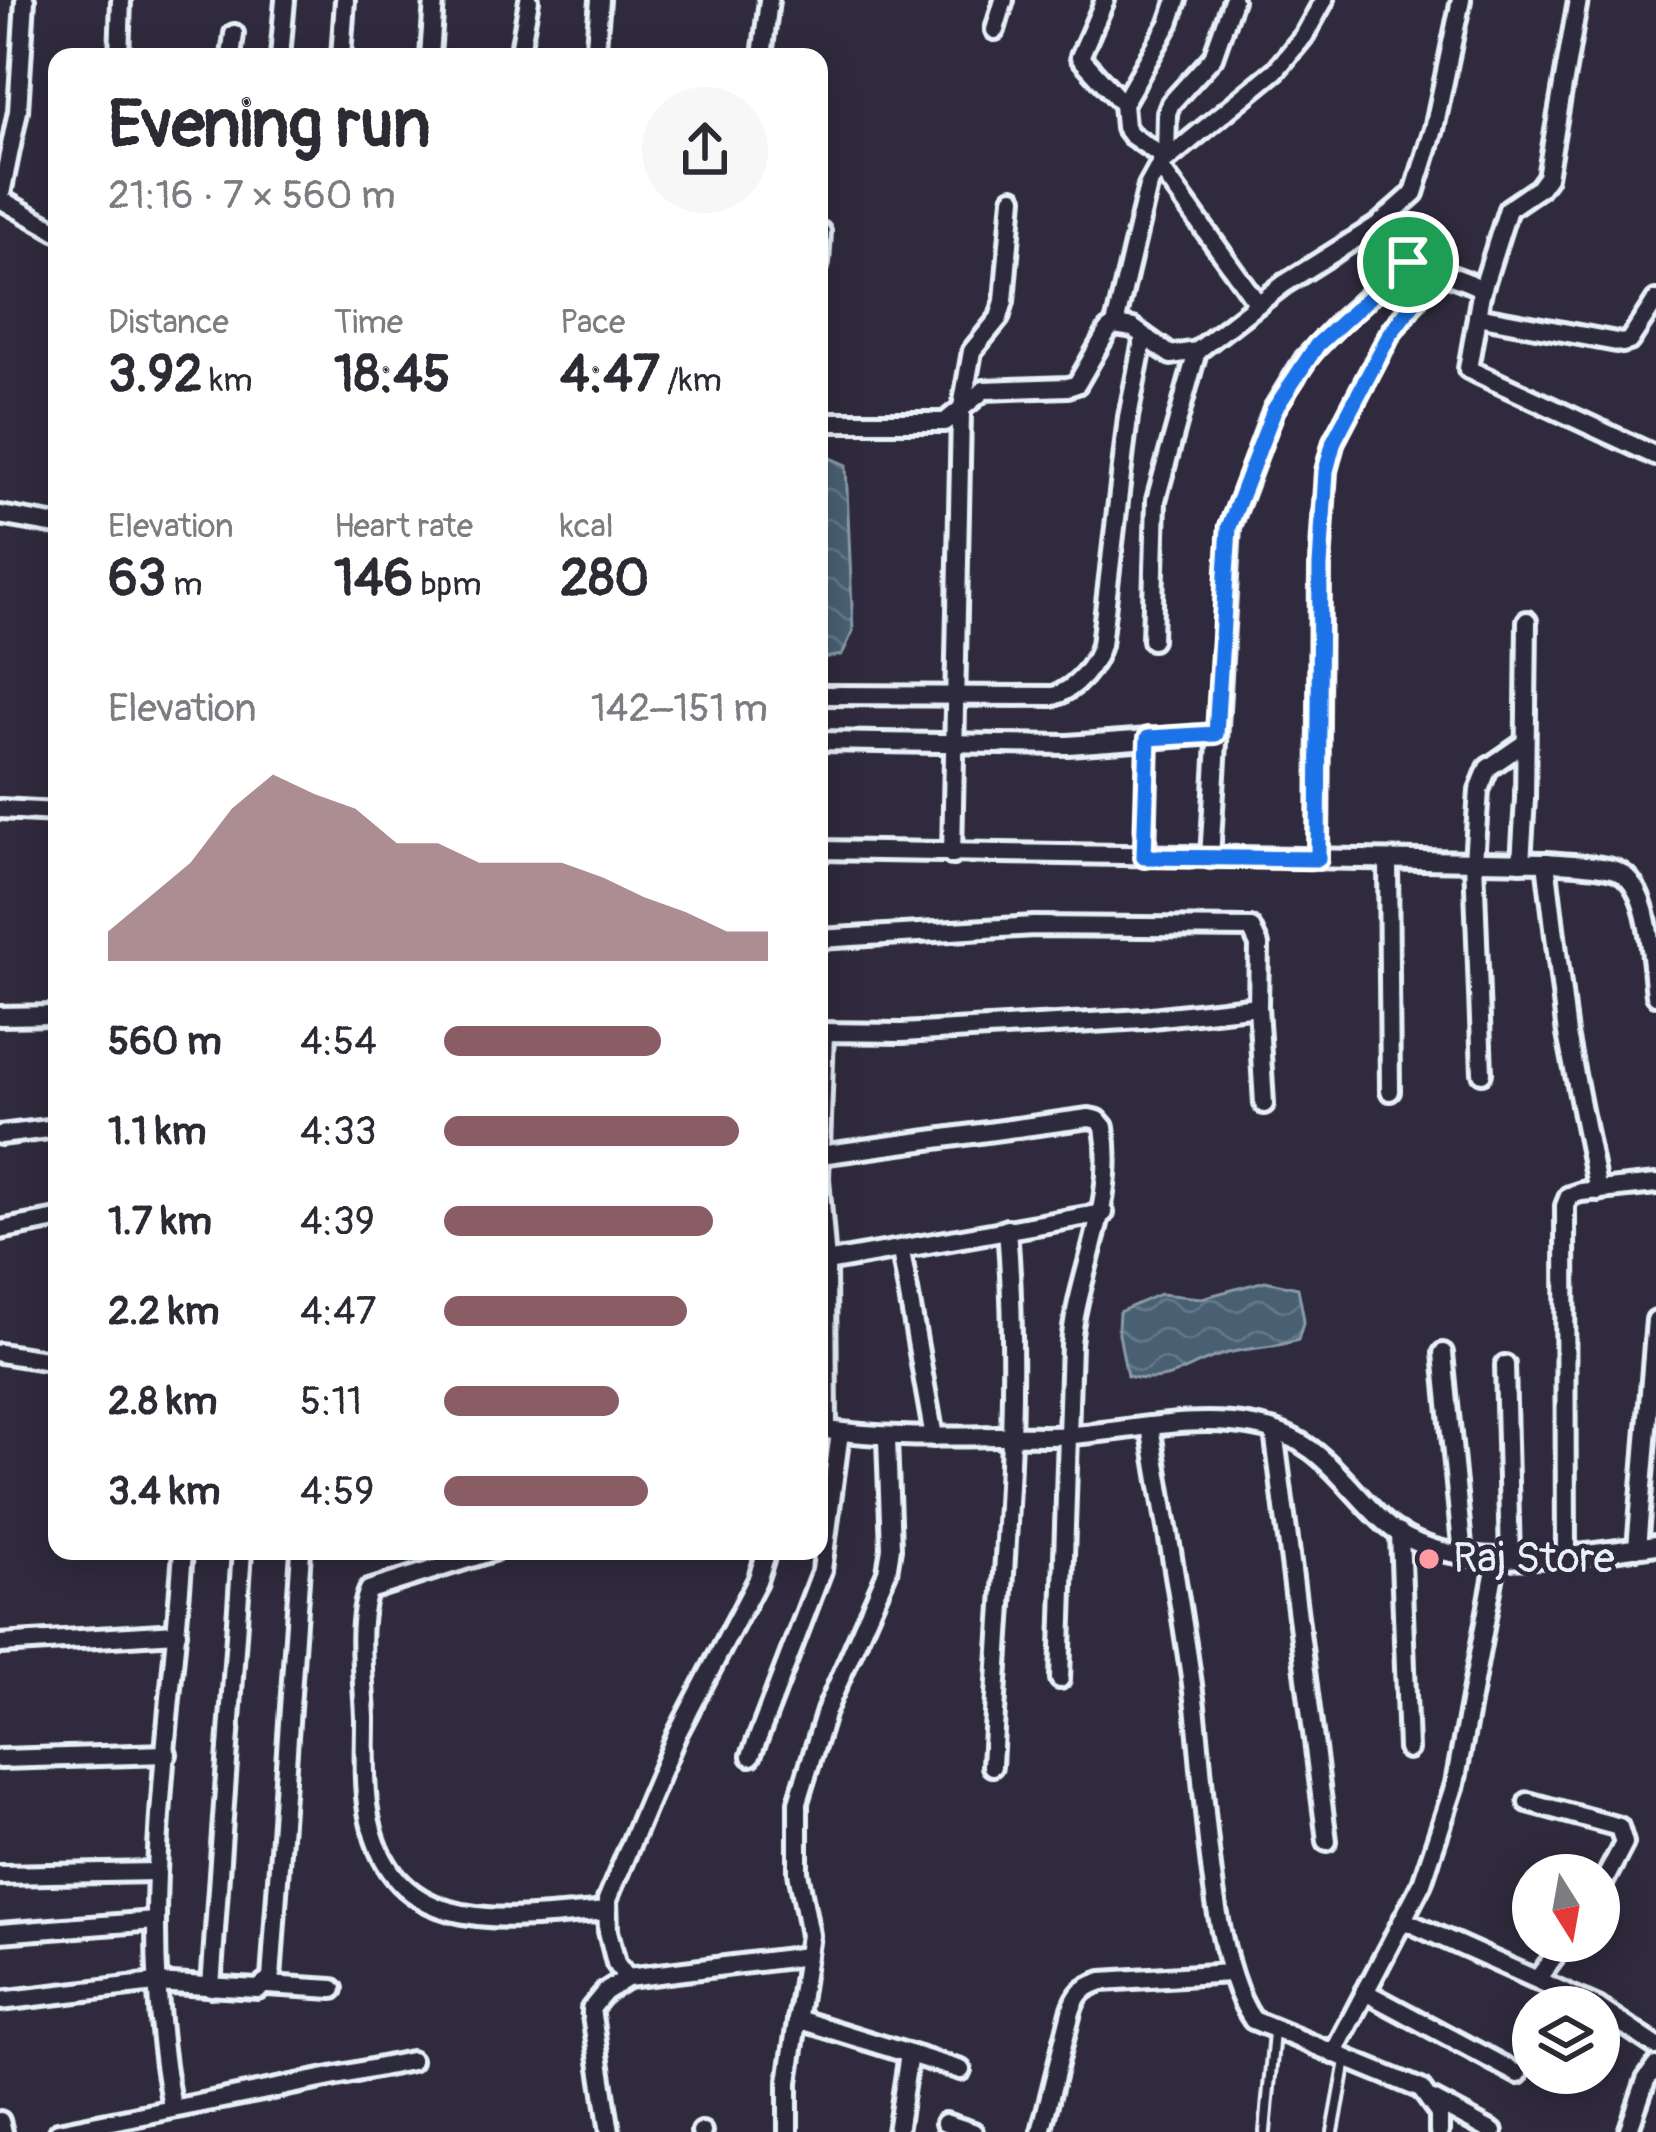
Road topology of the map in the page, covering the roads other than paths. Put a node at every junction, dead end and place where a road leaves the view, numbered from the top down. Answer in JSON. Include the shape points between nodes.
{"nodes":[{"id":1,"x":26,"y":0,"type":"edge"},
{"id":2,"x":121,"y":0,"type":"edge"},
{"id":3,"x":285,"y":0,"type":"edge"},
{"id":4,"x":345,"y":0,"type":"edge"},
{"id":5,"x":434,"y":0,"type":"edge"},
{"id":6,"x":529,"y":0,"type":"edge"},
{"id":7,"x":600,"y":0,"type":"edge"},
{"id":8,"x":769,"y":0,"type":"edge"},
{"id":9,"x":1004,"y":0,"type":"edge"},
{"id":10,"x":1105,"y":0,"type":"edge"},
{"id":11,"x":1177,"y":0,"type":"edge"},
{"id":12,"x":1233,"y":0,"type":"edge"},
{"id":13,"x":1324,"y":0,"type":"edge"},
{"id":14,"x":1461,"y":0,"type":"edge"},
{"id":15,"x":1578,"y":0,"type":"edge"},
{"id":16,"x":994,"y":30,"type":"dead end"},
{"id":17,"x":234,"y":34,"type":"dead end"},
{"id":18,"x":119,"y":48,"type":"edge"},
{"id":19,"x":232,"y":48,"type":"edge"},
{"id":20,"x":281,"y":48,"type":"edge"},
{"id":21,"x":342,"y":48,"type":"edge"},
{"id":22,"x":431,"y":48,"type":"edge"},
{"id":23,"x":521,"y":48,"type":"edge"},
{"id":24,"x":596,"y":48,"type":"edge"},
{"id":25,"x":763,"y":48,"type":"edge"},
{"id":26,"x":1124,"y":104,"type":"junction"},
{"id":27,"x":1162,"y":162,"type":"junction"},
{"id":28,"x":1013,"y":198,"type":"dead end"},
{"id":29,"x":0,"y":199,"type":"edge"},
{"id":30,"x":1378,"y":225,"type":"junction"},
{"id":31,"x":48,"y":226,"type":"edge"},
{"id":32,"x":1408,"y":262,"type":"junction"},
{"id":33,"x":1437,"y":272,"type":"junction"},
{"id":34,"x":1481,"y":294,"type":"junction"},
{"id":35,"x":1656,"y":300,"type":"edge"},
{"id":36,"x":1258,"y":304,"type":"junction"},
{"id":37,"x":1477,"y":316,"type":"junction"},
{"id":38,"x":1115,"y":325,"type":"junction"},
{"id":39,"x":1144,"y":337,"type":"junction"},
{"id":40,"x":1197,"y":351,"type":"junction"},
{"id":41,"x":961,"y":413,"type":"junction"},
{"id":42,"x":828,"y":422,"type":"edge"},
{"id":43,"x":1656,"y":455,"type":"edge"},
{"id":44,"x":0,"y":515,"type":"edge"},
{"id":45,"x":48,"y":524,"type":"edge"},
{"id":46,"x":1527,"y":622,"type":"dead end"},
{"id":47,"x":1152,"y":640,"type":"dead end"},
{"id":48,"x":828,"y":695,"type":"edge"},
{"id":49,"x":956,"y":697,"type":"junction"},
{"id":50,"x":1216,"y":734,"type":"junction"},
{"id":51,"x":1148,"y":738,"type":"junction"},
{"id":52,"x":828,"y":741,"type":"edge"},
{"id":53,"x":955,"y":743,"type":"junction"},
{"id":54,"x":1523,"y":744,"type":"junction"},
{"id":55,"x":0,"y":809,"type":"edge"},
{"id":56,"x":48,"y":812,"type":"edge"},
{"id":57,"x":828,"y":850,"type":"edge"},
{"id":58,"x":952,"y":855,"type":"junction"},
{"id":59,"x":1144,"y":857,"type":"junction"},
{"id":60,"x":1210,"y":858,"type":"junction"},
{"id":61,"x":1318,"y":859,"type":"junction"},
{"id":62,"x":1388,"y":860,"type":"junction"},
{"id":63,"x":1474,"y":861,"type":"junction"},
{"id":64,"x":1520,"y":862,"type":"junction"},
{"id":65,"x":1546,"y":862,"type":"junction"},
{"id":66,"x":828,"y":938,"type":"edge"},
{"id":67,"x":1656,"y":995,"type":"edge"},
{"id":68,"x":1258,"y":1006,"type":"junction"},
{"id":69,"x":48,"y":1015,"type":"edge"},
{"id":70,"x":0,"y":1016,"type":"edge"},
{"id":71,"x":828,"y":1032,"type":"edge"},
{"id":72,"x":1482,"y":1073,"type":"dead end"},
{"id":73,"x":1390,"y":1091,"type":"dead end"},
{"id":74,"x":1264,"y":1104,"type":"dead end"},
{"id":75,"x":48,"y":1129,"type":"edge"},
{"id":76,"x":0,"y":1135,"type":"edge"},
{"id":77,"x":828,"y":1154,"type":"edge"},
{"id":78,"x":1656,"y":1184,"type":"edge"},
{"id":79,"x":1598,"y":1191,"type":"junction"},
{"id":80,"x":1104,"y":1213,"type":"junction"},
{"id":81,"x":48,"y":1222,"type":"edge"},
{"id":82,"x":1007,"y":1229,"type":"junction"},
{"id":83,"x":0,"y":1230,"type":"edge"},
{"id":84,"x":901,"y":1251,"type":"junction"},
{"id":85,"x":828,"y":1262,"type":"edge"},
{"id":86,"x":1656,"y":1320,"type":"edge"},
{"id":87,"x":0,"y":1352,"type":"edge"},
{"id":88,"x":1443,"y":1353,"type":"dead end"},
{"id":89,"x":48,"y":1360,"type":"edge"},
{"id":90,"x":1505,"y":1365,"type":"dead end"},
{"id":91,"x":828,"y":1374,"type":"edge"},
{"id":92,"x":1150,"y":1426,"type":"junction"},
{"id":93,"x":829,"y":1430,"type":"edge"},
{"id":94,"x":1274,"y":1431,"type":"junction"},
{"id":95,"x":1014,"y":1436,"type":"junction"},
{"id":96,"x":1068,"y":1436,"type":"junction"},
{"id":97,"x":887,"y":1438,"type":"junction"},
{"id":98,"x":934,"y":1438,"type":"junction"},
{"id":99,"x":1400,"y":1533,"type":"junction"},
{"id":100,"x":1646,"y":1546,"type":"edge"},
{"id":101,"x":1463,"y":1555,"type":"junction"},
{"id":102,"x":1565,"y":1557,"type":"junction"},
{"id":103,"x":1503,"y":1558,"type":"junction"},
{"id":104,"x":182,"y":1560,"type":"edge"},
{"id":105,"x":241,"y":1560,"type":"edge"},
{"id":106,"x":300,"y":1560,"type":"edge"},
{"id":107,"x":464,"y":1560,"type":"edge"},
{"id":108,"x":764,"y":1560,"type":"edge"},
{"id":109,"x":822,"y":1560,"type":"edge"},
{"id":110,"x":177,"y":1633,"type":"junction"},
{"id":111,"x":0,"y":1644,"type":"edge"},
{"id":112,"x":1060,"y":1679,"type":"dead end"},
{"id":113,"x":1408,"y":1749,"type":"dead end"},
{"id":114,"x":167,"y":1754,"type":"junction"},
{"id":115,"x":751,"y":1756,"type":"dead end"},
{"id":116,"x":0,"y":1759,"type":"edge"},
{"id":117,"x":992,"y":1766,"type":"dead end"},
{"id":118,"x":1528,"y":1802,"type":"dead end"},
{"id":119,"x":1327,"y":1841,"type":"dead end"},
{"id":120,"x":1618,"y":1854,"type":"edge"},
{"id":121,"x":156,"y":1872,"type":"junction"},
{"id":122,"x":0,"y":1875,"type":"edge"},
{"id":123,"x":606,"y":1911,"type":"junction"},
{"id":124,"x":1403,"y":1920,"type":"junction"},
{"id":125,"x":154,"y":1921,"type":"junction"},
{"id":126,"x":0,"y":1933,"type":"edge"},
{"id":127,"x":808,"y":1956,"type":"junction"},
{"id":128,"x":1550,"y":1962,"type":"edge"},
{"id":129,"x":1230,"y":1973,"type":"junction"},
{"id":130,"x":627,"y":1978,"type":"junction"},
{"id":131,"x":1538,"y":1978,"type":"junction"},
{"id":132,"x":155,"y":1983,"type":"junction"},
{"id":133,"x":267,"y":1984,"type":"junction"},
{"id":134,"x":1555,"y":1986,"type":"edge"},
{"id":135,"x":211,"y":1987,"type":"junction"},
{"id":136,"x":333,"y":1989,"type":"dead end"},
{"id":137,"x":1365,"y":1992,"type":"junction"},
{"id":138,"x":0,"y":2001,"type":"edge"},
{"id":139,"x":796,"y":2019,"type":"junction"},
{"id":140,"x":1620,"y":2022,"type":"edge"},
{"id":141,"x":1274,"y":2030,"type":"junction"},
{"id":142,"x":1656,"y":2046,"type":"edge"},
{"id":143,"x":909,"y":2054,"type":"junction"},
{"id":144,"x":1340,"y":2056,"type":"junction"},
{"id":145,"x":411,"y":2061,"type":"dead end"},
{"id":146,"x":1656,"y":2066,"type":"edge"},
{"id":147,"x":961,"y":2070,"type":"dead end"},
{"id":148,"x":1512,"y":2071,"type":"edge"},
{"id":149,"x":1432,"y":2100,"type":"junction"},
{"id":150,"x":172,"y":2107,"type":"junction"},
{"id":151,"x":0,"y":2121,"type":"edge"},
{"id":152,"x":945,"y":2123,"type":"dead end"},
{"id":153,"x":3,"y":2132,"type":"edge"},
{"id":154,"x":58,"y":2132,"type":"edge"},
{"id":155,"x":610,"y":2132,"type":"edge"},
{"id":156,"x":788,"y":2132,"type":"edge"},
{"id":157,"x":897,"y":2132,"type":"edge"},
{"id":158,"x":973,"y":2132,"type":"edge"},
{"id":159,"x":1041,"y":2132,"type":"edge"},
{"id":160,"x":1265,"y":2132,"type":"edge"},
{"id":161,"x":1333,"y":2132,"type":"edge"},
{"id":162,"x":1439,"y":2132,"type":"edge"},
{"id":163,"x":1493,"y":2132,"type":"edge"},
{"id":164,"x":1628,"y":2132,"type":"edge"}],
"edges":[{"from":1,"to":29,"type":"street","via":[[18,111]]},
{"from":2,"to":18,"type":"street"},
{"from":3,"to":20,"type":"street"},
{"from":4,"to":21,"type":"street"},
{"from":5,"to":22,"type":"street"},
{"from":6,"to":23,"type":"street"},
{"from":7,"to":24,"type":"street"},
{"from":8,"to":25,"type":"street"},
{"from":9,"to":16,"type":"street"},
{"from":10,"to":26,"type":"street","via":[[1080,58]]},
{"from":11,"to":26,"type":"street"},
{"from":12,"to":27,"type":"street","via":[[1213,57],[1171,103]]},
{"from":13,"to":27,"type":"street","via":[[1276,70]]},
{"from":14,"to":30,"type":"street","via":[[1414,194]]},
{"from":15,"to":34,"type":"street","via":[[1547,177],[1508,209]]},
{"from":17,"to":19,"type":"street"},
{"from":26,"to":27,"type":"street","via":[[1126,128]]},
{"from":27,"to":36,"type":"street"},
{"from":27,"to":38,"type":"street","via":[[1148,186]]},
{"from":28,"to":41,"type":"street","via":[[1004,301],[972,351]]},
{"from":29,"to":31,"type":"street"},
{"from":30,"to":32,"type":"street"},
{"from":30,"to":36,"type":"street"},
{"from":32,"to":33,"type":"street"},
{"from":32,"to":50,"type":"street","via":[[1317,345],[1274,410],[1229,527]]},
{"from":33,"to":34,"type":"street"},
{"from":33,"to":61,"type":"street","via":[[1390,334],[1326,471]]},
{"from":34,"to":37,"type":"street"},
{"from":35,"to":37,"type":"street","via":[[1622,343]]},
{"from":36,"to":40,"type":"street"},
{"from":37,"to":43,"type":"street","via":[[1467,364],[1477,377]]},
{"from":38,"to":39,"type":"street"},
{"from":38,"to":41,"type":"street","via":[[1077,384],[984,390]]},
{"from":39,"to":40,"type":"street","via":[[1171,355]]},
{"from":39,"to":49,"type":"street","via":[[1098,656],[1074,686],[1054,696]]},
{"from":40,"to":47,"type":"street","via":[[1156,500]]},
{"from":41,"to":42,"type":"street","via":[[945,422]]},
{"from":41,"to":49,"type":"street"},
{"from":44,"to":45,"type":"street"},
{"from":46,"to":54,"type":"street"},
{"from":48,"to":49,"type":"street"},
{"from":49,"to":53,"type":"street"},
{"from":50,"to":51,"type":"street"},
{"from":50,"to":60,"type":"street"},
{"from":51,"to":53,"type":"street"},
{"from":51,"to":59,"type":"street"},
{"from":52,"to":53,"type":"street"},
{"from":53,"to":58,"type":"street"},
{"from":54,"to":63,"type":"street","via":[[1481,779]]},
{"from":54,"to":64,"type":"street"},
{"from":55,"to":56,"type":"street"},
{"from":57,"to":58,"type":"street"},
{"from":58,"to":59,"type":"street"},
{"from":59,"to":60,"type":"street"},
{"from":60,"to":61,"type":"street"},
{"from":61,"to":62,"type":"street"},
{"from":62,"to":63,"type":"street"},
{"from":62,"to":73,"type":"street"},
{"from":63,"to":64,"type":"street"},
{"from":63,"to":72,"type":"street"},
{"from":64,"to":65,"type":"street"},
{"from":65,"to":67,"type":"street","via":[[1612,869],[1635,882]]},
{"from":65,"to":79,"type":"street"},
{"from":66,"to":68,"type":"street","via":[[1034,926],[1241,927],[1257,934]]},
{"from":68,"to":71,"type":"street","via":[[1144,1019]]},
{"from":68,"to":74,"type":"street"},
{"from":69,"to":70,"type":"street"},
{"from":75,"to":76,"type":"street"},
{"from":77,"to":80,"type":"street","via":[[1098,1120],[1107,1143]]},
{"from":78,"to":79,"type":"street"},
{"from":79,"to":102,"type":"street","via":[[1569,1196],[1564,1207]]},
{"from":80,"to":82,"type":"street"},
{"from":80,"to":96,"type":"street","via":[[1075,1306]]},
{"from":81,"to":83,"type":"street"},
{"from":82,"to":84,"type":"street"},
{"from":82,"to":95,"type":"street"},
{"from":84,"to":85,"type":"street"},
{"from":84,"to":98,"type":"street"},
{"from":86,"to":100,"type":"street"},
{"from":87,"to":89,"type":"street"},
{"from":88,"to":101,"type":"street"},
{"from":90,"to":103,"type":"street"},
{"from":91,"to":93,"type":"street"},
{"from":92,"to":94,"type":"street","via":[[1197,1421]]},
{"from":92,"to":96,"type":"street"},
{"from":92,"to":129,"type":"street"},
{"from":93,"to":97,"type":"street"},
{"from":94,"to":99,"type":"street","via":[[1312,1448]]},
{"from":94,"to":119,"type":"street"},
{"from":95,"to":96,"type":"street"},
{"from":95,"to":98,"type":"street"},
{"from":95,"to":117,"type":"street"},
{"from":96,"to":112,"type":"street"},
{"from":97,"to":98,"type":"street"},
{"from":97,"to":127,"type":"street","via":[[887,1572],[826,1711],[798,1802]]},
{"from":99,"to":101,"type":"street"},
{"from":99,"to":113,"type":"street"},
{"from":100,"to":102,"type":"street"},
{"from":101,"to":103,"type":"street"},
{"from":102,"to":103,"type":"street"},
{"from":103,"to":124,"type":"street","via":[[1455,1784]]},
{"from":104,"to":110,"type":"street"},
{"from":105,"to":135,"type":"street"},
{"from":106,"to":133,"type":"street","via":[[275,1969]]},
{"from":107,"to":123,"type":"street","via":[[369,1590],[365,1599],[371,1825],[403,1889],[434,1906],[495,1917]]},
{"from":108,"to":123,"type":"street","via":[[676,1734]]},
{"from":109,"to":115,"type":"street"},
{"from":110,"to":111,"type":"street"},
{"from":110,"to":114,"type":"street"},
{"from":114,"to":116,"type":"street"},
{"from":114,"to":121,"type":"street"},
{"from":118,"to":120,"type":"street","via":[[1619,1827]]},
{"from":121,"to":122,"type":"street"},
{"from":121,"to":125,"type":"street"},
{"from":123,"to":130,"type":"street","via":[[616,1963]]},
{"from":124,"to":131,"type":"street"},
{"from":124,"to":137,"type":"street"},
{"from":125,"to":126,"type":"street"},
{"from":125,"to":132,"type":"street"},
{"from":127,"to":130,"type":"street"},
{"from":127,"to":139,"type":"street"},
{"from":128,"to":131,"type":"street"},
{"from":129,"to":141,"type":"street","via":[[1253,2020]]},
{"from":129,"to":159,"type":"street","via":[[1085,1987],[1071,2012]]},
{"from":130,"to":155,"type":"street","via":[[591,2009]]},
{"from":131,"to":134,"type":"street"},
{"from":132,"to":135,"type":"street"},
{"from":132,"to":138,"type":"street"},
{"from":132,"to":150,"type":"street"},
{"from":133,"to":135,"type":"street"},
{"from":133,"to":136,"type":"street"},
{"from":137,"to":144,"type":"street"},
{"from":137,"to":148,"type":"street"},
{"from":139,"to":143,"type":"street"},
{"from":139,"to":156,"type":"street"},
{"from":140,"to":142,"type":"street"},
{"from":141,"to":144,"type":"street"},
{"from":141,"to":160,"type":"lane"},
{"from":143,"to":147,"type":"street"},
{"from":143,"to":157,"type":"street"},
{"from":144,"to":149,"type":"street"},
{"from":144,"to":161,"type":"lane"},
{"from":145,"to":150,"type":"street"},
{"from":146,"to":164,"type":"street"},
{"from":149,"to":162,"type":"street"},
{"from":149,"to":163,"type":"street"},
{"from":150,"to":154,"type":"street"},
{"from":151,"to":153,"type":"street"},
{"from":152,"to":158,"type":"street"}]}
